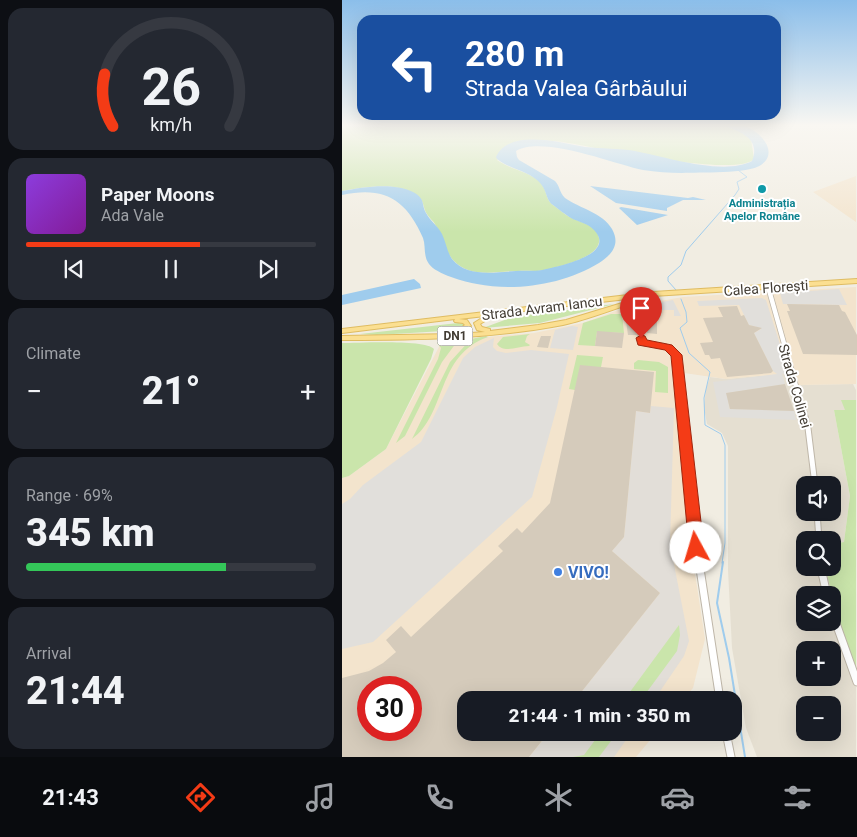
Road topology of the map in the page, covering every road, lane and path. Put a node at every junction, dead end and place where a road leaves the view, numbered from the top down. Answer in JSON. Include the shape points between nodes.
{"nodes":[{"id":1,"x":856,"y":282,"type":"edge"},
{"id":2,"x":768,"y":288,"type":"junction"},
{"id":3,"x":678,"y":293,"type":"junction"},
{"id":4,"x":635,"y":301,"type":"junction"},
{"id":5,"x":518,"y":310,"type":"junction"},
{"id":6,"x":595,"y":313,"type":"junction"},
{"id":7,"x":359,"y":329,"type":"junction"},
{"id":8,"x":342,"y":331,"type":"edge"},
{"id":9,"x":342,"y":338,"type":"edge"},
{"id":10,"x":373,"y":338,"type":"junction"},
{"id":11,"x":814,"y":476,"type":"edge"},
{"id":12,"x":839,"y":631,"type":"edge"},
{"id":13,"x":856,"y":682,"type":"edge"},
{"id":14,"x":718,"y":691,"type":"edge"},
{"id":15,"x":728,"y":741,"type":"edge"},
{"id":16,"x":731,"y":757,"type":"edge"}],
"edges":[{"from":1,"to":2,"type":"main road","name":"Calea Florești","number":"DN1"},
{"from":2,"to":3,"type":"main road","name":"Calea Florești","number":"DN1"},
{"from":2,"to":11,"type":"street","name":"Strada Colinei","via":[[808,428]]},
{"from":3,"to":4,"type":"main road","name":"Strada Avram Iancu","number":"DN1"},
{"from":3,"to":5,"type":"main road","name":"Strada Avram Iancu","number":"DN1"},
{"from":4,"to":6,"type":"main road","name":"Strada Avram Iancu","number":"DN1"},
{"from":4,"to":14,"type":"street","via":[[642,343],[668,347],[678,362],[696,548]]},
{"from":5,"to":6,"type":"main road","via":[[484,318],[477,326],[484,330],[511,328]]},
{"from":5,"to":7,"type":"main road","name":"Strada Avram Iancu","number":"DN1"},
{"from":6,"to":10,"type":"main road","name":"Strada Avram Iancu","number":"DN1","via":[[567,322],[524,329],[466,335]]},
{"from":7,"to":8,"type":"main road","name":"Strada Avram Iancu","number":"DN1"},
{"from":7,"to":10,"type":"main road","via":[[460,321],[465,321],[468,326],[461,331]]},
{"from":9,"to":10,"type":"main road","name":"Strada Avram Iancu","number":"DN1"},
{"from":12,"to":13,"type":"street"},
{"from":15,"to":16,"type":"street"}]}
